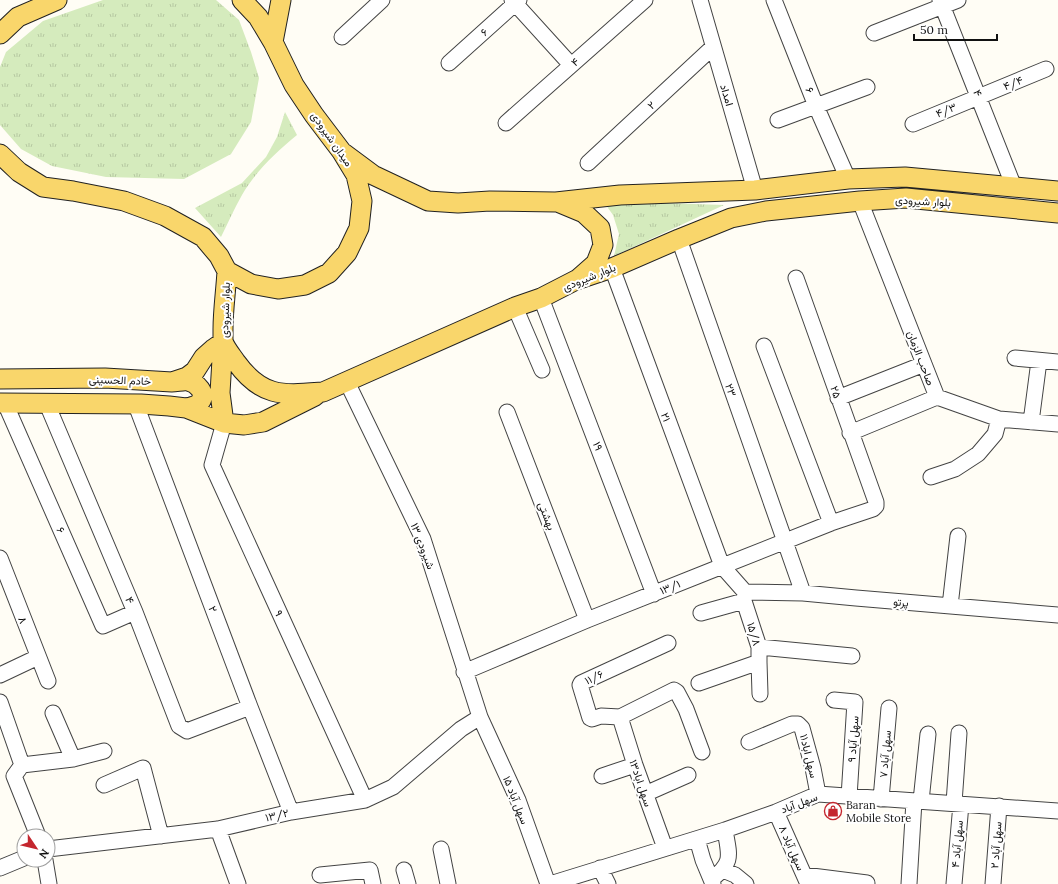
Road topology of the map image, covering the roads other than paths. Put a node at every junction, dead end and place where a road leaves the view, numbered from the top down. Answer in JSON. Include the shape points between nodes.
{"nodes":[{"id":1,"x":57,"y":0,"type":"edge"},
{"id":2,"x":242,"y":0,"type":"edge"},
{"id":3,"x":281,"y":0,"type":"edge"},
{"id":4,"x":382,"y":0,"type":"edge"},
{"id":5,"x":645,"y":0,"type":"edge"},
{"id":6,"x":700,"y":0,"type":"edge"},
{"id":7,"x":774,"y":0,"type":"edge"},
{"id":8,"x":958,"y":0,"type":"edge"},
{"id":9,"x":515,"y":1,"type":"edge"},
{"id":10,"x":942,"y":3,"type":"edge"},
{"id":11,"x":9,"y":19,"type":"edge"},
{"id":12,"x":874,"y":33,"type":"dead end"},
{"id":13,"x":0,"y":34,"type":"edge"},
{"id":14,"x":342,"y":37,"type":"dead end"},
{"id":15,"x":273,"y":42,"type":"junction"},
{"id":16,"x":713,"y":47,"type":"junction"},
{"id":17,"x":449,"y":64,"type":"dead end"},
{"id":18,"x":571,"y":65,"type":"junction"},
{"id":19,"x":1046,"y":69,"type":"dead end"},
{"id":20,"x":867,"y":87,"type":"dead end"},
{"id":21,"x":979,"y":97,"type":"junction"},
{"id":22,"x":816,"y":106,"type":"junction"},
{"id":23,"x":778,"y":120,"type":"dead end"},
{"id":24,"x":506,"y":123,"type":"dead end"},
{"id":25,"x":913,"y":124,"type":"dead end"},
{"id":26,"x":342,"y":152,"type":"junction"},
{"id":27,"x":0,"y":154,"type":"edge"},
{"id":28,"x":588,"y":163,"type":"dead end"},
{"id":29,"x":848,"y":179,"type":"junction"},
{"id":30,"x":1014,"y":187,"type":"junction"},
{"id":31,"x":754,"y":190,"type":"junction"},
{"id":32,"x":1058,"y":191,"type":"edge"},
{"id":33,"x":860,"y":201,"type":"junction"},
{"id":34,"x":556,"y":202,"type":"junction"},
{"id":35,"x":1058,"y":213,"type":"edge"},
{"id":36,"x":679,"y":239,"type":"junction"},
{"id":37,"x":612,"y":268,"type":"junction"},
{"id":38,"x":228,"y":271,"type":"junction"},
{"id":39,"x":796,"y":278,"type":"dead end"},
{"id":40,"x":576,"y":280,"type":"junction"},
{"id":41,"x":541,"y":298,"type":"junction"},
{"id":42,"x":515,"y":307,"type":"junction"},
{"id":43,"x":223,"y":342,"type":"junction"},
{"id":44,"x":764,"y":346,"type":"dead end"},
{"id":45,"x":1015,"y":358,"type":"dead end"},
{"id":46,"x":1039,"y":361,"type":"junction"},
{"id":47,"x":1058,"y":362,"type":"edge"},
{"id":48,"x":924,"y":364,"type":"junction"},
{"id":49,"x":542,"y":370,"type":"dead end"},
{"id":50,"x":0,"y":379,"type":"edge"},
{"id":51,"x":172,"y":382,"type":"junction"},
{"id":52,"x":347,"y":382,"type":"junction"},
{"id":53,"x":322,"y":392,"type":"junction"},
{"id":54,"x":937,"y":397,"type":"junction"},
{"id":55,"x":838,"y":398,"type":"junction"},
{"id":56,"x":2,"y":403,"type":"edge"},
{"id":57,"x":47,"y":404,"type":"junction"},
{"id":58,"x":136,"y":404,"type":"junction"},
{"id":59,"x":186,"y":408,"type":"junction"},
{"id":60,"x":507,"y":412,"type":"dead end"},
{"id":61,"x":999,"y":419,"type":"junction"},
{"id":62,"x":224,"y":422,"type":"junction"},
{"id":63,"x":1031,"y":422,"type":"junction"},
{"id":64,"x":1058,"y":424,"type":"edge"},
{"id":65,"x":850,"y":433,"type":"junction"},
{"id":66,"x":931,"y":477,"type":"dead end"},
{"id":67,"x":876,"y":506,"type":"joint"},
{"id":68,"x":831,"y":523,"type":"junction"},
{"id":69,"x":958,"y":536,"type":"dead end"},
{"id":70,"x":784,"y":542,"type":"junction"},
{"id":71,"x":0,"y":558,"type":"edge"},
{"id":72,"x":722,"y":566,"type":"junction"},
{"id":73,"x":803,"y":593,"type":"junction"},
{"id":74,"x":654,"y":594,"type":"junction"},
{"id":75,"x":744,"y":596,"type":"junction"},
{"id":76,"x":950,"y":606,"type":"junction"},
{"id":77,"x":135,"y":612,"type":"junction"},
{"id":78,"x":701,"y":613,"type":"dead end"},
{"id":79,"x":1058,"y":615,"type":"edge"},
{"id":80,"x":587,"y":620,"type":"junction"},
{"id":81,"x":668,"y":643,"type":"dead end"},
{"id":82,"x":759,"y":654,"type":"junction"},
{"id":83,"x":852,"y":656,"type":"dead end"},
{"id":84,"x":38,"y":657,"type":"junction"},
{"id":85,"x":464,"y":672,"type":"junction"},
{"id":86,"x":0,"y":675,"type":"edge"},
{"id":87,"x":48,"y":681,"type":"dead end"},
{"id":88,"x":699,"y":682,"type":"dead end"},
{"id":89,"x":760,"y":694,"type":"dead end"},
{"id":90,"x":834,"y":700,"type":"dead end"},
{"id":91,"x":0,"y":702,"type":"edge"},
{"id":92,"x":250,"y":707,"type":"junction"},
{"id":93,"x":889,"y":708,"type":"dead end"},
{"id":94,"x":53,"y":712,"type":"dead end"},
{"id":95,"x":480,"y":717,"type":"junction"},
{"id":96,"x":620,"y":717,"type":"junction"},
{"id":97,"x":960,"y":733,"type":"dead end"},
{"id":98,"x":928,"y":734,"type":"dead end"},
{"id":99,"x":749,"y":742,"type":"dead end"},
{"id":100,"x":104,"y":751,"type":"dead end"},
{"id":101,"x":702,"y":752,"type":"dead end"},
{"id":102,"x":73,"y":759,"type":"junction"},
{"id":103,"x":22,"y":765,"type":"junction"},
{"id":104,"x":635,"y":765,"type":"junction"},
{"id":105,"x":688,"y":775,"type":"dead end"},
{"id":106,"x":602,"y":776,"type":"dead end"},
{"id":107,"x":104,"y":785,"type":"dead end"},
{"id":108,"x":645,"y":794,"type":"junction"},
{"id":109,"x":818,"y":794,"type":"junction"},
{"id":110,"x":849,"y":797,"type":"junction"},
{"id":111,"x":881,"y":799,"type":"junction"},
{"id":112,"x":365,"y":800,"type":"junction"},
{"id":113,"x":918,"y":801,"type":"junction"},
{"id":114,"x":958,"y":804,"type":"junction"},
{"id":115,"x":999,"y":806,"type":"junction"},
{"id":116,"x":1058,"y":811,"type":"edge"},
{"id":117,"x":291,"y":812,"type":"junction"},
{"id":118,"x":776,"y":812,"type":"junction"},
{"id":119,"x":35,"y":828,"type":"edge"},
{"id":120,"x":218,"y":829,"type":"junction"},
{"id":121,"x":725,"y":830,"type":"junction"},
{"id":122,"x":161,"y":836,"type":"junction"},
{"id":123,"x":697,"y":839,"type":"junction"},
{"id":124,"x":56,"y":848,"type":"edge"},
{"id":125,"x":665,"y":848,"type":"junction"},
{"id":126,"x":441,"y":849,"type":"dead end"},
{"id":127,"x":16,"y":861,"type":"edge"},
{"id":128,"x":0,"y":868,"type":"edge"},
{"id":129,"x":46,"y":868,"type":"edge"},
{"id":130,"x":600,"y":868,"type":"junction"},
{"id":131,"x":320,"y":875,"type":"dead end"},
{"id":132,"x":716,"y":878,"type":"edge"},
{"id":133,"x":806,"y":880,"type":"edge"},
{"id":134,"x":867,"y":883,"type":"edge"},
{"id":135,"x":49,"y":884,"type":"edge"},
{"id":136,"x":238,"y":884,"type":"edge"},
{"id":137,"x":373,"y":884,"type":"edge"},
{"id":138,"x":448,"y":884,"type":"edge"},
{"id":139,"x":549,"y":884,"type":"edge"},
{"id":140,"x":608,"y":884,"type":"edge"},
{"id":141,"x":746,"y":884,"type":"edge"},
{"id":142,"x":909,"y":884,"type":"edge"},
{"id":143,"x":954,"y":884,"type":"edge"},
{"id":144,"x":993,"y":884,"type":"edge"}],
"edges":[{"from":1,"to":11,"type":"main road"},
{"from":2,"to":15,"type":"main road","name":"میدان شیرودی","via":[[258,17]]},
{"from":3,"to":15,"type":"main road"},
{"from":4,"to":14,"type":"street"},
{"from":5,"to":18,"type":"street","name":"۴"},
{"from":6,"to":16,"type":"street","name":"امداد"},
{"from":7,"to":22,"type":"street","name":"۶"},
{"from":8,"to":10,"type":"street"},
{"from":9,"to":17,"type":"street","name":"۶"},
{"from":9,"to":18,"type":"street"},
{"from":10,"to":12,"type":"street"},
{"from":10,"to":21,"type":"street","name":"۴"},
{"from":11,"to":13,"type":"main road"},
{"from":15,"to":26,"type":"main road","name":"میدان شیرودی","via":[[294,85]]},
{"from":16,"to":28,"type":"street","name":"۲"},
{"from":16,"to":31,"type":"street","name":"امداد"},
{"from":18,"to":24,"type":"street","name":"۴"},
{"from":19,"to":21,"type":"street","name":"۴/۴"},
{"from":20,"to":22,"type":"street"},
{"from":21,"to":25,"type":"street","name":"۴/۳"},
{"from":21,"to":30,"type":"street","name":"۴"},
{"from":22,"to":23,"type":"street"},
{"from":22,"to":29,"type":"street","name":"۶"},
{"from":26,"to":34,"type":"main road","name":"بلوار شیرودی","via":[[373,174],[428,201]]},
{"from":26,"to":38,"type":"main road","name":"میدان شیرودی","via":[[356,175],[362,201],[361,215],[359,228],[347,253],[329,272],[304,285],[278,289],[251,284]]},
{"from":27,"to":38,"type":"main road","name":"میدان شیرودی","via":[[19,172],[43,187],[124,201],[165,216],[203,237]]},
{"from":29,"to":30,"type":"main road","name":"بلوار شیرودی","via":[[905,177]]},
{"from":29,"to":31,"type":"main road","name":"بلوار شیرودی"},
{"from":30,"to":32,"type":"main road","name":"بلوار شیرودی"},
{"from":31,"to":34,"type":"main road","name":"بلوار شیرودی","via":[[620,195]]},
{"from":33,"to":35,"type":"main road","name":"بلوار شیرودی","via":[[906,198]]},
{"from":33,"to":36,"type":"main road","name":"بلوار شیرودی","via":[[766,211],[731,218]]},
{"from":33,"to":48,"type":"street","name":"صاحب الزمان"},
{"from":34,"to":40,"type":"main road","via":[[584,212],[600,228],[602,245],[596,263]]},
{"from":36,"to":37,"type":"main road","name":"بلوار شیرودی"},
{"from":36,"to":70,"type":"street","name":"۲۳"},
{"from":37,"to":40,"type":"main road","name":"بلوار شیرودی"},
{"from":37,"to":72,"type":"street","name":"۲۱"},
{"from":38,"to":43,"type":"main road","name":"بلوار شیرودی"},
{"from":39,"to":55,"type":"street","name":"۲۵"},
{"from":40,"to":41,"type":"main road","name":"بلوار شیرودی"},
{"from":41,"to":42,"type":"main road","name":"بلوار شیرودی"},
{"from":41,"to":74,"type":"street","name":"۱۹"},
{"from":42,"to":49,"type":"street"},
{"from":42,"to":52,"type":"main road","name":"بلوار شیرودی"},
{"from":43,"to":51,"type":"main road","name":"خادم الحسینی","via":[[204,357],[195,371]]},
{"from":43,"to":53,"type":"main road","name":"بلوار شیرودی","via":[[240,368],[264,388],[277,393]]},
{"from":43,"to":62,"type":"main road","via":[[220,393]]},
{"from":44,"to":68,"type":"street"},
{"from":45,"to":46,"type":"street"},
{"from":46,"to":47,"type":"street"},
{"from":46,"to":63,"type":"street"},
{"from":48,"to":54,"type":"street","name":"صاحب الزمان"},
{"from":48,"to":55,"type":"street"},
{"from":50,"to":51,"type":"main road","name":"خادم الحسینی","via":[[106,378]]},
{"from":51,"to":59,"type":"main road","via":[[189,381],[201,390],[203,396],[200,402]]},
{"from":52,"to":53,"type":"main road","name":"بلوار شیرودی"},
{"from":52,"to":85,"type":"street","name":"شیرودی ۱۳","via":[[422,539]]},
{"from":53,"to":62,"type":"main road","via":[[263,422],[244,425]]},
{"from":54,"to":61,"type":"street","name":"صاحب الزمان"},
{"from":54,"to":65,"type":"street"},
{"from":55,"to":65,"type":"street","name":"۲۵"},
{"from":56,"to":57,"type":"main road"},
{"from":56,"to":77,"type":"street","name":"۶","via":[[103,626]]},
{"from":57,"to":58,"type":"main road"},
{"from":57,"to":77,"type":"street","name":"۴"},
{"from":58,"to":59,"type":"main road"},
{"from":58,"to":92,"type":"street","name":"۲"},
{"from":59,"to":62,"type":"main road"},
{"from":60,"to":80,"type":"street","name":"بهشتی"},
{"from":61,"to":63,"type":"street","name":"صاحب الزمان"},
{"from":61,"to":66,"type":"street","via":[[995,434],[978,454],[955,469]]},
{"from":62,"to":112,"type":"street","name":"۹","via":[[212,465]]},
{"from":63,"to":64,"type":"street","name":"صاحب الزمان"},
{"from":65,"to":67,"type":"street","name":"۲۵"},
{"from":67,"to":68,"type":"street","name":"۱۳/۱"},
{"from":68,"to":70,"type":"street","name":"۱۳/۱"},
{"from":69,"to":76,"type":"street"},
{"from":70,"to":72,"type":"street","name":"۱۳/۱"},
{"from":70,"to":73,"type":"street","name":"۲۳"},
{"from":71,"to":84,"type":"street","name":"۸"},
{"from":72,"to":74,"type":"street","name":"۱۳/۱"},
{"from":72,"to":75,"type":"street","name":"۲۱"},
{"from":73,"to":75,"type":"street","name":"پرتو"},
{"from":73,"to":76,"type":"street","name":"پرتو"},
{"from":74,"to":80,"type":"street","name":"۱۳/۱"},
{"from":75,"to":78,"type":"street","name":"پرتو"},
{"from":75,"to":82,"type":"street","name":"۱۵/۸"},
{"from":76,"to":79,"type":"street","name":"پرتو"},
{"from":77,"to":92,"type":"street","name":"۴","via":[[179,726],[183,730],[187,731]]},
{"from":80,"to":85,"type":"street","name":"۱۳/۱"},
{"from":81,"to":96,"type":"street","name":"۱۱/۶","via":[[580,683],[590,718]]},
{"from":82,"to":83,"type":"street"},
{"from":82,"to":88,"type":"street","name":"۱۵/۸"},
{"from":82,"to":89,"type":"street"},
{"from":84,"to":86,"type":"street"},
{"from":84,"to":87,"type":"street","name":"۸"},
{"from":85,"to":95,"type":"street","name":"شیرودی ۱۳"},
{"from":90,"to":110,"type":"street","name":"سهل آباد ۹","via":[[856,702]]},
{"from":91,"to":103,"type":"street"},
{"from":92,"to":117,"type":"street","name":"۲"},
{"from":93,"to":111,"type":"street","name":"سهل آباد ۷"},
{"from":94,"to":102,"type":"street"},
{"from":95,"to":112,"type":"street","name":"۱۳/۲","via":[[461,729],[393,787]]},
{"from":95,"to":139,"type":"street","name":"سهل آباد ۱۵","via":[[518,800]]},
{"from":96,"to":101,"type":"street","via":[[674,690],[686,709]]},
{"from":96,"to":104,"type":"street","name":"سهل اباد۱۳"},
{"from":97,"to":114,"type":"street","name":"سهل آباد ۴"},
{"from":98,"to":113,"type":"street"},
{"from":99,"to":109,"type":"street","name":"سهل اباد۱۱","via":[[792,724],[798,724],[802,728]]},
{"from":100,"to":102,"type":"street"},
{"from":102,"to":103,"type":"street"},
{"from":103,"to":119,"type":"street","via":[[14,776]]},
{"from":104,"to":106,"type":"street"},
{"from":104,"to":108,"type":"street","name":"سهل اباد۱۳"},
{"from":105,"to":108,"type":"street"},
{"from":107,"to":122,"type":"street","via":[[143,768]]},
{"from":108,"to":125,"type":"street","name":"سهل اباد۱۳"},
{"from":109,"to":110,"type":"street","name":"سهل آباد"},
{"from":109,"to":118,"type":"street","name":"سهل آباد"},
{"from":110,"to":111,"type":"street","name":"سهل آباد"},
{"from":111,"to":113,"type":"street","name":"سهل آباد"},
{"from":112,"to":117,"type":"street","name":"۱۳/۲"},
{"from":113,"to":114,"type":"street","name":"سهل آباد"},
{"from":113,"to":142,"type":"street"},
{"from":114,"to":115,"type":"street","name":"سهل آباد"},
{"from":114,"to":143,"type":"street","name":"سهل آباد ۴"},
{"from":115,"to":116,"type":"street","name":"سهل آباد"},
{"from":115,"to":144,"type":"street","name":"سهل آباد ۲"},
{"from":117,"to":120,"type":"street","name":"۱۳/۲"},
{"from":118,"to":121,"type":"street","name":"سهل آباد"},
{"from":118,"to":133,"type":"street","name":"سهل آباد ۸"},
{"from":120,"to":122,"type":"street","name":"۱۳/۲"},
{"from":120,"to":136,"type":"street"},
{"from":121,"to":123,"type":"street","name":"سهل آباد"},
{"from":121,"to":132,"type":"street","via":[[729,859]]},
{"from":122,"to":124,"type":"street","name":"۱۳/۲"},
{"from":123,"to":125,"type":"street","name":"سهل آباد"},
{"from":123,"to":132,"type":"street","via":[[703,860]]},
{"from":125,"to":130,"type":"street","name":"سهل آباد"},
{"from":126,"to":138,"type":"street"},
{"from":127,"to":128,"type":"street"},
{"from":129,"to":135,"type":"street"},
{"from":130,"to":139,"type":"street","name":"سهل آباد"},
{"from":130,"to":140,"type":"street"},
{"from":131,"to":137,"type":"street","via":[[370,870]]},
{"from":132,"to":141,"type":"street","via":[[735,876]]},
{"from":133,"to":134,"type":"street"}]}
